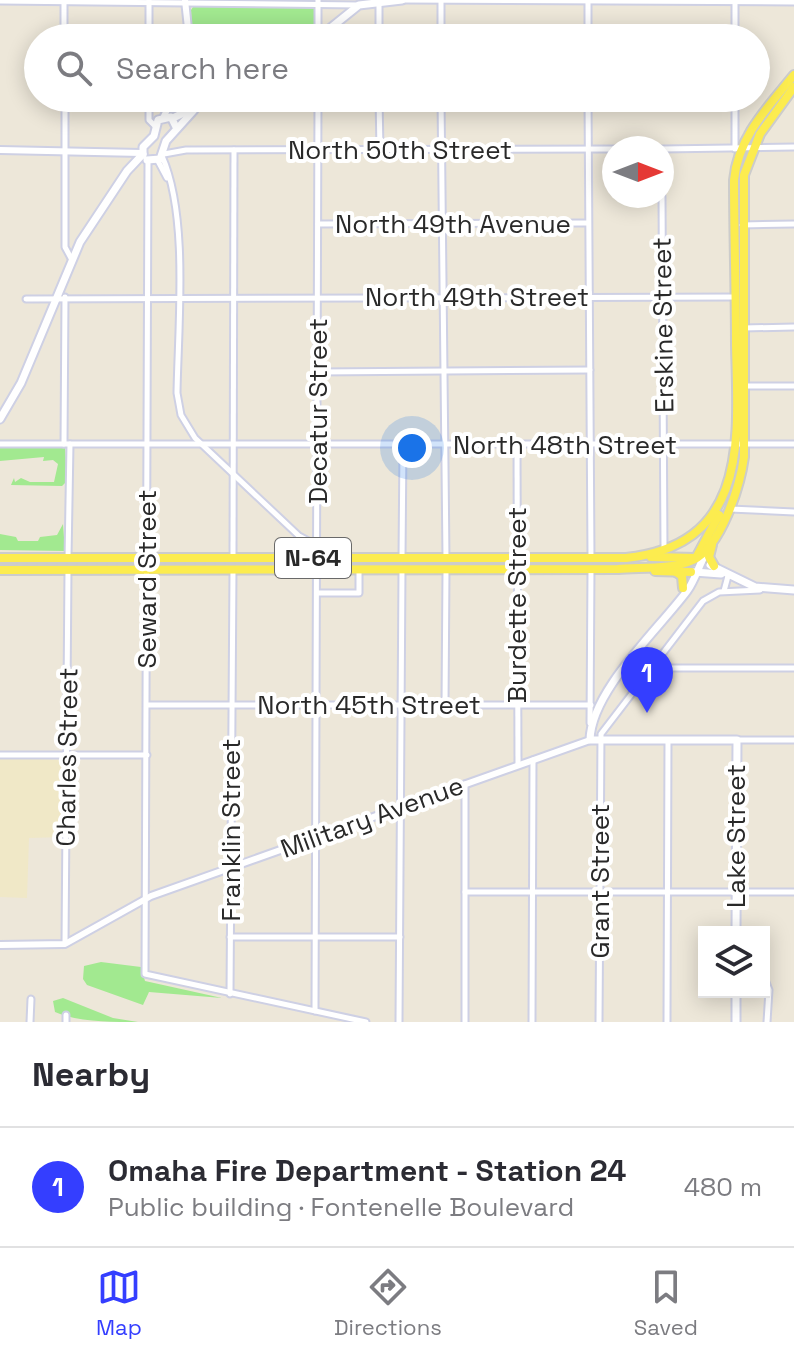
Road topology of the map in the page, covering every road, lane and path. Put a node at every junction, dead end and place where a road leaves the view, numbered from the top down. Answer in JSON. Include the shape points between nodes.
{"nodes":[{"id":1,"x":402,"y":0,"type":"edge"},
{"id":2,"x":0,"y":1,"type":"edge"},
{"id":3,"x":64,"y":1,"type":"edge"},
{"id":4,"x":149,"y":1,"type":"edge"},
{"id":5,"x":186,"y":1,"type":"edge"},
{"id":6,"x":233,"y":1,"type":"edge"},
{"id":7,"x":318,"y":1,"type":"edge"},
{"id":8,"x":379,"y":1,"type":"edge"},
{"id":9,"x":441,"y":1,"type":"edge"},
{"id":10,"x":514,"y":1,"type":"edge"},
{"id":11,"x":588,"y":1,"type":"edge"},
{"id":12,"x":662,"y":1,"type":"edge"},
{"id":13,"x":735,"y":1,"type":"edge"},
{"id":14,"x":794,"y":2,"type":"edge"},
{"id":15,"x":359,"y":5,"type":"junction"},
{"id":16,"x":64,"y":24,"type":"edge"},
{"id":17,"x":149,"y":24,"type":"edge"},
{"id":18,"x":188,"y":24,"type":"edge"},
{"id":19,"x":318,"y":24,"type":"edge"},
{"id":20,"x":335,"y":24,"type":"edge"},
{"id":21,"x":379,"y":24,"type":"edge"},
{"id":22,"x":441,"y":24,"type":"edge"},
{"id":23,"x":588,"y":24,"type":"edge"},
{"id":24,"x":735,"y":24,"type":"edge"},
{"id":25,"x":794,"y":75,"type":"edge"},
{"id":26,"x":794,"y":87,"type":"edge"},
{"id":27,"x":770,"y":107,"type":"edge"},
{"id":28,"x":65,"y":112,"type":"edge"},
{"id":29,"x":149,"y":112,"type":"edge"},
{"id":30,"x":150,"y":112,"type":"edge"},
{"id":31,"x":169,"y":112,"type":"edge"},
{"id":32,"x":186,"y":112,"type":"edge"},
{"id":33,"x":192,"y":112,"type":"edge"},
{"id":34,"x":318,"y":112,"type":"edge"},
{"id":35,"x":379,"y":112,"type":"edge"},
{"id":36,"x":441,"y":112,"type":"edge"},
{"id":37,"x":588,"y":112,"type":"edge"},
{"id":38,"x":736,"y":112,"type":"edge"},
{"id":39,"x":766,"y":112,"type":"edge"},
{"id":40,"x":167,"y":117,"type":"junction"},
{"id":41,"x":155,"y":126,"type":"junction"},
{"id":42,"x":176,"y":128,"type":"junction"},
{"id":43,"x":170,"y":138,"type":"junction"},
{"id":44,"x":794,"y":147,"type":"edge"},
{"id":45,"x":752,"y":148,"type":"junction"},
{"id":46,"x":588,"y":149,"type":"junction"},
{"id":47,"x":602,"y":149,"type":"edge"},
{"id":48,"x":674,"y":149,"type":"edge"},
{"id":49,"x":738,"y":149,"type":"junction"},
{"id":50,"x":0,"y":150,"type":"edge"},
{"id":51,"x":65,"y":150,"type":"junction"},
{"id":52,"x":186,"y":150,"type":"junction"},
{"id":53,"x":234,"y":150,"type":"junction"},
{"id":54,"x":318,"y":150,"type":"junction"},
{"id":55,"x":380,"y":150,"type":"junction"},
{"id":56,"x":442,"y":150,"type":"junction"},
{"id":57,"x":152,"y":156,"type":"junction"},
{"id":58,"x":662,"y":208,"type":"edge"},
{"id":59,"x":588,"y":223,"type":"junction"},
{"id":60,"x":318,"y":224,"type":"junction"},
{"id":61,"x":442,"y":224,"type":"junction"},
{"id":62,"x":794,"y":224,"type":"edge"},
{"id":63,"x":741,"y":225,"type":"junction"},
{"id":64,"x":72,"y":260,"type":"junction"},
{"id":65,"x":60,"y":297,"type":"junction"},
{"id":66,"x":149,"y":297,"type":"junction"},
{"id":67,"x":178,"y":297,"type":"junction"},
{"id":68,"x":589,"y":297,"type":"junction"},
{"id":69,"x":663,"y":297,"type":"junction"},
{"id":70,"x":736,"y":297,"type":"junction"},
{"id":71,"x":234,"y":298,"type":"junction"},
{"id":72,"x":318,"y":298,"type":"junction"},
{"id":73,"x":442,"y":298,"type":"junction"},
{"id":74,"x":26,"y":299,"type":"dead end"},
{"id":75,"x":794,"y":327,"type":"edge"},
{"id":76,"x":742,"y":328,"type":"junction"},
{"id":77,"x":590,"y":370,"type":"junction"},
{"id":78,"x":442,"y":371,"type":"junction"},
{"id":79,"x":318,"y":372,"type":"junction"},
{"id":80,"x":743,"y":386,"type":"junction"},
{"id":81,"x":794,"y":386,"type":"edge"},
{"id":82,"x":0,"y":419,"type":"edge"},
{"id":83,"x":0,"y":444,"type":"edge"},
{"id":84,"x":67,"y":444,"type":"junction"},
{"id":85,"x":148,"y":444,"type":"junction"},
{"id":86,"x":741,"y":444,"type":"junction"},
{"id":87,"x":794,"y":444,"type":"edge"},
{"id":88,"x":203,"y":445,"type":"junction"},
{"id":89,"x":234,"y":445,"type":"junction"},
{"id":90,"x":318,"y":445,"type":"junction"},
{"id":91,"x":403,"y":445,"type":"junction"},
{"id":92,"x":445,"y":445,"type":"junction"},
{"id":93,"x":517,"y":445,"type":"junction"},
{"id":94,"x":591,"y":445,"type":"junction"},
{"id":95,"x":664,"y":445,"type":"junction"},
{"id":96,"x":234,"y":474,"type":"junction"},
{"id":97,"x":732,"y":477,"type":"junction"},
{"id":98,"x":729,"y":509,"type":"junction"},
{"id":99,"x":794,"y":512,"type":"edge"},
{"id":100,"x":711,"y":545,"type":"junction"},
{"id":101,"x":318,"y":546,"type":"junction"},
{"id":102,"x":664,"y":550,"type":"junction"},
{"id":103,"x":591,"y":557,"type":"junction"},
{"id":104,"x":0,"y":558,"type":"edge"},
{"id":105,"x":68,"y":558,"type":"junction"},
{"id":106,"x":147,"y":558,"type":"junction"},
{"id":107,"x":233,"y":558,"type":"junction"},
{"id":108,"x":318,"y":558,"type":"junction"},
{"id":109,"x":365,"y":558,"type":"junction"},
{"id":110,"x":402,"y":558,"type":"junction"},
{"id":111,"x":446,"y":558,"type":"junction"},
{"id":112,"x":517,"y":558,"type":"junction"},
{"id":113,"x":626,"y":558,"type":"junction"},
{"id":114,"x":699,"y":560,"type":"junction"},
{"id":115,"x":714,"y":566,"type":"junction"},
{"id":116,"x":591,"y":569,"type":"junction"},
{"id":117,"x":618,"y":569,"type":"junction"},
{"id":118,"x":0,"y":570,"type":"edge"},
{"id":119,"x":68,"y":570,"type":"junction"},
{"id":120,"x":148,"y":570,"type":"junction"},
{"id":121,"x":317,"y":570,"type":"junction"},
{"id":122,"x":359,"y":570,"type":"junction"},
{"id":123,"x":402,"y":570,"type":"junction"},
{"id":124,"x":446,"y":570,"type":"junction"},
{"id":125,"x":517,"y":570,"type":"junction"},
{"id":126,"x":233,"y":571,"type":"junction"},
{"id":127,"x":675,"y":572,"type":"junction"},
{"id":128,"x":693,"y":572,"type":"junction"},
{"id":129,"x":728,"y":576,"type":"junction"},
{"id":130,"x":683,"y":588,"type":"junction"},
{"id":131,"x":763,"y":590,"type":"junction"},
{"id":132,"x":794,"y":590,"type":"edge"},
{"id":133,"x":724,"y":591,"type":"junction"},
{"id":134,"x":317,"y":593,"type":"junction"},
{"id":135,"x":677,"y":601,"type":"junction"},
{"id":136,"x":649,"y":668,"type":"junction"},
{"id":137,"x":794,"y":668,"type":"edge"},
{"id":138,"x":147,"y":705,"type":"junction"},
{"id":139,"x":232,"y":705,"type":"junction"},
{"id":140,"x":317,"y":705,"type":"junction"},
{"id":141,"x":401,"y":705,"type":"junction"},
{"id":142,"x":445,"y":705,"type":"junction"},
{"id":143,"x":518,"y":705,"type":"junction"},
{"id":144,"x":591,"y":705,"type":"junction"},
{"id":145,"x":590,"y":724,"type":"junction"},
{"id":146,"x":601,"y":739,"type":"junction"},
{"id":147,"x":590,"y":740,"type":"junction"},
{"id":148,"x":668,"y":740,"type":"junction"},
{"id":149,"x":737,"y":740,"type":"junction"},
{"id":150,"x":794,"y":740,"type":"edge"},
{"id":151,"x":0,"y":755,"type":"edge"},
{"id":152,"x":67,"y":755,"type":"junction"},
{"id":153,"x":147,"y":755,"type":"junction"},
{"id":154,"x":533,"y":760,"type":"junction"},
{"id":155,"x":518,"y":765,"type":"junction"},
{"id":156,"x":465,"y":784,"type":"junction"},
{"id":157,"x":401,"y":807,"type":"junction"},
{"id":158,"x":316,"y":837,"type":"junction"},
{"id":159,"x":231,"y":868,"type":"junction"},
{"id":160,"x":465,"y":892,"type":"junction"},
{"id":161,"x":532,"y":892,"type":"junction"},
{"id":162,"x":600,"y":892,"type":"junction"},
{"id":163,"x":667,"y":892,"type":"junction"},
{"id":164,"x":736,"y":892,"type":"junction"},
{"id":165,"x":794,"y":892,"type":"edge"},
{"id":166,"x":145,"y":899,"type":"junction"},
{"id":167,"x":736,"y":926,"type":"edge"},
{"id":168,"x":230,"y":937,"type":"junction"},
{"id":169,"x":400,"y":937,"type":"junction"},
{"id":170,"x":315,"y":938,"type":"junction"},
{"id":171,"x":65,"y":944,"type":"junction"},
{"id":172,"x":0,"y":945,"type":"edge"},
{"id":173,"x":230,"y":994,"type":"junction"},
{"id":174,"x":736,"y":998,"type":"edge"},
{"id":175,"x":768,"y":998,"type":"edge"},
{"id":176,"x":31,"y":999,"type":"dead end"},
{"id":177,"x":315,"y":1011,"type":"junction"},
{"id":178,"x":30,"y":1022,"type":"edge"},
{"id":179,"x":366,"y":1022,"type":"edge"},
{"id":180,"x":399,"y":1022,"type":"edge"},
{"id":181,"x":465,"y":1022,"type":"edge"},
{"id":182,"x":532,"y":1022,"type":"edge"},
{"id":183,"x":599,"y":1022,"type":"edge"},
{"id":184,"x":667,"y":1022,"type":"edge"},
{"id":185,"x":736,"y":1022,"type":"edge"},
{"id":186,"x":767,"y":1022,"type":"edge"}],
"edges":[{"from":1,"to":8,"type":"main road"},
{"from":1,"to":9,"type":"street"},
{"from":2,"to":3,"type":"street"},
{"from":3,"to":4,"type":"street"},
{"from":3,"to":16,"type":"street"},
{"from":4,"to":5,"type":"street"},
{"from":4,"to":17,"type":"street"},
{"from":5,"to":6,"type":"street"},
{"from":5,"to":18,"type":"street"},
{"from":6,"to":7,"type":"street"},
{"from":7,"to":15,"type":"street"},
{"from":7,"to":19,"type":"street"},
{"from":8,"to":15,"type":"main road"},
{"from":8,"to":21,"type":"street"},
{"from":9,"to":10,"type":"street"},
{"from":9,"to":22,"type":"street"},
{"from":10,"to":11,"type":"street"},
{"from":11,"to":12,"type":"street"},
{"from":11,"to":23,"type":"street"},
{"from":12,"to":13,"type":"street"},
{"from":13,"to":14,"type":"street"},
{"from":13,"to":24,"type":"street"},
{"from":15,"to":20,"type":"main road"},
{"from":25,"to":27,"type":"main road","number":"N-64"},
{"from":26,"to":45,"type":"main road","number":"N-64"},
{"from":28,"to":51,"type":"street"},
{"from":29,"to":41,"type":"street"},
{"from":30,"to":40,"type":"street"},
{"from":31,"to":40,"type":"street"},
{"from":32,"to":40,"type":"main road"},
{"from":33,"to":42,"type":"main road"},
{"from":34,"to":54,"type":"street","name":"Decatur Street"},
{"from":35,"to":55,"type":"street"},
{"from":36,"to":56,"type":"street"},
{"from":37,"to":46,"type":"street"},
{"from":38,"to":49,"type":"street"},
{"from":39,"to":49,"type":"main road","number":"N-64"},
{"from":40,"to":41,"type":"main road"},
{"from":40,"to":42,"type":"main road"},
{"from":41,"to":57,"type":"main road"},
{"from":42,"to":43,"type":"main road"},
{"from":43,"to":52,"type":"street","via":[[172,146]]},
{"from":43,"to":57,"type":"main road"},
{"from":44,"to":45,"type":"street"},
{"from":45,"to":49,"type":"street"},
{"from":45,"to":63,"type":"main road","number":"N-64","via":[[744,175]]},
{"from":46,"to":47,"type":"street","name":"North 50th Street"},
{"from":46,"to":56,"type":"street","name":"North 50th Street"},
{"from":46,"to":59,"type":"street"},
{"from":48,"to":49,"type":"street"},
{"from":49,"to":70,"type":"main road","number":"N-64"},
{"from":50,"to":51,"type":"street","name":"North 50th Street"},
{"from":51,"to":57,"type":"street","name":"North 50th Street"},
{"from":51,"to":64,"type":"street","via":[[65,247]]},
{"from":52,"to":53,"type":"street","name":"North 50th Street"},
{"from":52,"to":57,"type":"street","name":"North 50th Street"},
{"from":53,"to":54,"type":"street","name":"North 50th Street"},
{"from":53,"to":71,"type":"street"},
{"from":54,"to":55,"type":"street","name":"North 50th Street"},
{"from":54,"to":60,"type":"street","name":"Decatur Street"},
{"from":55,"to":56,"type":"street","name":"North 50th Street"},
{"from":56,"to":61,"type":"street"},
{"from":57,"to":64,"type":"main road","via":[[122,178]]},
{"from":57,"to":66,"type":"street","name":"Seward Street"},
{"from":57,"to":67,"type":"street","via":[[169,182],[177,232]]},
{"from":58,"to":69,"type":"street","name":"Erskine Street"},
{"from":59,"to":61,"type":"street","name":"North 49th Avenue"},
{"from":59,"to":68,"type":"street"},
{"from":60,"to":61,"type":"street","name":"North 49th Avenue"},
{"from":60,"to":72,"type":"street","name":"Decatur Street"},
{"from":61,"to":73,"type":"street"},
{"from":62,"to":63,"type":"street"},
{"from":63,"to":76,"type":"main road","number":"N-64"},
{"from":64,"to":65,"type":"main road"},
{"from":65,"to":66,"type":"street","name":"North 49th Street"},
{"from":65,"to":74,"type":"street","name":"North 49th Street"},
{"from":65,"to":82,"type":"main road"},
{"from":65,"to":84,"type":"street"},
{"from":66,"to":67,"type":"street","name":"North 49th Street"},
{"from":66,"to":85,"type":"street","name":"Seward Street"},
{"from":67,"to":71,"type":"street","name":"North 49th Street"},
{"from":67,"to":88,"type":"street","via":[[178,404],[186,425]]},
{"from":68,"to":69,"type":"street","name":"North 49th Street"},
{"from":68,"to":73,"type":"street","name":"North 49th Street"},
{"from":68,"to":77,"type":"street"},
{"from":69,"to":70,"type":"street","name":"North 49th Street"},
{"from":69,"to":95,"type":"street","name":"Erskine Street"},
{"from":70,"to":86,"type":"main road","number":"N-64"},
{"from":71,"to":72,"type":"street","name":"North 49th Street"},
{"from":71,"to":89,"type":"street"},
{"from":72,"to":73,"type":"street","name":"North 49th Street"},
{"from":72,"to":79,"type":"street","name":"Decatur Street"},
{"from":73,"to":78,"type":"street"},
{"from":75,"to":76,"type":"street"},
{"from":76,"to":80,"type":"main road","number":"N-64"},
{"from":77,"to":78,"type":"street"},
{"from":77,"to":94,"type":"street"},
{"from":78,"to":79,"type":"street"},
{"from":78,"to":92,"type":"street"},
{"from":79,"to":90,"type":"street","name":"Decatur Street"},
{"from":80,"to":81,"type":"street"},
{"from":80,"to":86,"type":"main road","number":"N-64"},
{"from":83,"to":84,"type":"street","name":"North 48th Street"},
{"from":84,"to":85,"type":"street","name":"North 48th Street"},
{"from":84,"to":105,"type":"street"},
{"from":85,"to":88,"type":"street","name":"North 48th Street"},
{"from":85,"to":106,"type":"street","name":"Seward Street"},
{"from":86,"to":87,"type":"street","name":"North 48th Street"},
{"from":86,"to":95,"type":"street","name":"North 48th Street"},
{"from":86,"to":97,"type":"main road","number":"N-64"},
{"from":86,"to":98,"type":"main road","number":"N-64","via":[[741,476]]},
{"from":88,"to":89,"type":"street","name":"North 48th Street"},
{"from":88,"to":96,"type":"street"},
{"from":89,"to":90,"type":"street","name":"North 48th Street"},
{"from":89,"to":96,"type":"street"},
{"from":90,"to":91,"type":"street","name":"North 48th Street"},
{"from":90,"to":101,"type":"street","name":"Decatur Street"},
{"from":91,"to":92,"type":"street","name":"North 48th Street"},
{"from":91,"to":110,"type":"street"},
{"from":92,"to":93,"type":"street","name":"North 48th Street"},
{"from":92,"to":111,"type":"street"},
{"from":93,"to":94,"type":"street","name":"North 48th Street"},
{"from":93,"to":112,"type":"street","name":"Burdette Street"},
{"from":94,"to":95,"type":"street","name":"North 48th Street"},
{"from":94,"to":103,"type":"street"},
{"from":95,"to":102,"type":"street","name":"Erskine Street"},
{"from":96,"to":101,"type":"street","via":[[299,536]]},
{"from":96,"to":107,"type":"street"},
{"from":97,"to":102,"type":"main road","number":"N-64","via":[[710,518]]},
{"from":97,"to":114,"type":"main road","via":[[729,497]]},
{"from":98,"to":99,"type":"street"},
{"from":98,"to":100,"type":"main road","number":"N-64"},
{"from":100,"to":114,"type":"main road","number":"N-64"},
{"from":100,"to":115,"type":"main road"},
{"from":101,"to":108,"type":"street","name":"Decatur Street"},
{"from":101,"to":109,"type":"main road"},
{"from":102,"to":113,"type":"main road","number":"N-64"},
{"from":103,"to":112,"type":"main road","number":"N-64"},
{"from":103,"to":113,"type":"main road","number":"N-64"},
{"from":104,"to":105,"type":"main road","number":"N-64"},
{"from":105,"to":106,"type":"main road","number":"N-64"},
{"from":106,"to":107,"type":"main road","number":"N-64"},
{"from":106,"to":120,"type":"street","name":"Seward Street"},
{"from":107,"to":108,"type":"main road","number":"N-64"},
{"from":108,"to":109,"type":"main road","number":"N-64"},
{"from":108,"to":121,"type":"street","name":"Decatur Street"},
{"from":109,"to":110,"type":"main road","number":"N-64"},
{"from":110,"to":111,"type":"main road","number":"N-64"},
{"from":111,"to":112,"type":"main road","number":"N-64"},
{"from":112,"to":125,"type":"street","name":"Burdette Street"},
{"from":113,"to":114,"type":"main road"},
{"from":114,"to":115,"type":"main road"},
{"from":114,"to":117,"type":"main road","number":"N-64"},
{"from":114,"to":128,"type":"main road"},
{"from":115,"to":129,"type":"main road"},
{"from":116,"to":117,"type":"main road","number":"N-64"},
{"from":116,"to":125,"type":"main road","number":"N-64"},
{"from":116,"to":144,"type":"street"},
{"from":117,"to":127,"type":"main road"},
{"from":118,"to":119,"type":"main road","number":"N-64"},
{"from":119,"to":120,"type":"main road","number":"N-64"},
{"from":119,"to":152,"type":"street","name":"Charles Street"},
{"from":120,"to":126,"type":"main road","number":"N-64"},
{"from":120,"to":138,"type":"street","name":"Seward Street"},
{"from":121,"to":122,"type":"main road","number":"N-64"},
{"from":121,"to":126,"type":"main road","number":"N-64"},
{"from":121,"to":134,"type":"street","name":"Decatur Street"},
{"from":122,"to":123,"type":"main road","number":"N-64"},
{"from":122,"to":134,"type":"street","via":[[359,593]]},
{"from":123,"to":124,"type":"main road","number":"N-64"},
{"from":123,"to":141,"type":"street"},
{"from":124,"to":125,"type":"main road","number":"N-64"},
{"from":124,"to":142,"type":"street"},
{"from":125,"to":143,"type":"street","name":"Burdette Street"},
{"from":126,"to":139,"type":"street","name":"Franklin Street"},
{"from":127,"to":128,"type":"main road"},
{"from":127,"to":130,"type":"main road","via":[[682,576]]},
{"from":128,"to":129,"type":"main road"},
{"from":128,"to":130,"type":"main road"},
{"from":128,"to":135,"type":"main road"},
{"from":129,"to":131,"type":"main road"},
{"from":129,"to":133,"type":"street"},
{"from":130,"to":135,"type":"main road"},
{"from":131,"to":132,"type":"main road"},
{"from":131,"to":133,"type":"street"},
{"from":133,"to":136,"type":"street","via":[[697,607]]},
{"from":134,"to":140,"type":"street","name":"Decatur Street"},
{"from":135,"to":145,"type":"main road"},
{"from":136,"to":137,"type":"street"},
{"from":136,"to":146,"type":"street"},
{"from":138,"to":139,"type":"street","name":"North 45th Street"},
{"from":138,"to":153,"type":"street","name":"Seward Street"},
{"from":139,"to":140,"type":"street","name":"North 45th Street"},
{"from":139,"to":159,"type":"street","name":"Franklin Street"},
{"from":140,"to":141,"type":"street","name":"North 45th Street"},
{"from":140,"to":158,"type":"street","name":"Decatur Street"},
{"from":141,"to":142,"type":"street","name":"North 45th Street"},
{"from":141,"to":157,"type":"street"},
{"from":142,"to":143,"type":"street","name":"North 45th Street"},
{"from":143,"to":144,"type":"street","name":"North 45th Street"},
{"from":143,"to":155,"type":"street","name":"Burdette Street"},
{"from":144,"to":145,"type":"street"},
{"from":145,"to":147,"type":"main road"},
{"from":146,"to":147,"type":"main road"},
{"from":146,"to":148,"type":"main road"},
{"from":146,"to":162,"type":"street","name":"Grant Street"},
{"from":147,"to":154,"type":"street","name":"Military Avenue"},
{"from":148,"to":149,"type":"main road"},
{"from":148,"to":163,"type":"street"},
{"from":149,"to":150,"type":"street"},
{"from":149,"to":164,"type":"main road","name":"Lake Street"},
{"from":151,"to":152,"type":"street"},
{"from":152,"to":153,"type":"street"},
{"from":152,"to":171,"type":"street","name":"Charles Street"},
{"from":153,"to":166,"type":"street","name":"Seward Street"},
{"from":154,"to":155,"type":"street","name":"Military Avenue"},
{"from":154,"to":161,"type":"street"},
{"from":155,"to":156,"type":"street","name":"Military Avenue"},
{"from":156,"to":157,"type":"street","name":"Military Avenue"},
{"from":156,"to":160,"type":"street"},
{"from":157,"to":158,"type":"street","name":"Military Avenue"},
{"from":157,"to":169,"type":"street"},
{"from":158,"to":159,"type":"street","name":"Military Avenue"},
{"from":158,"to":170,"type":"street","name":"Decatur Street"},
{"from":159,"to":166,"type":"street","name":"Military Avenue"},
{"from":159,"to":168,"type":"street","name":"Franklin Street"},
{"from":160,"to":161,"type":"street"},
{"from":160,"to":181,"type":"street"},
{"from":161,"to":162,"type":"street"},
{"from":161,"to":182,"type":"street"},
{"from":162,"to":163,"type":"street"},
{"from":162,"to":183,"type":"street","name":"Grant Street"},
{"from":163,"to":164,"type":"street"},
{"from":163,"to":184,"type":"street"},
{"from":164,"to":165,"type":"street"},
{"from":164,"to":167,"type":"main road","name":"Lake Street"},
{"from":166,"to":171,"type":"street","name":"Military Avenue"},
{"from":166,"to":173,"type":"street","name":"Seward Street","via":[[146,975]]},
{"from":168,"to":170,"type":"street"},
{"from":168,"to":173,"type":"street","name":"Franklin Street"},
{"from":169,"to":170,"type":"street"},
{"from":169,"to":180,"type":"street"},
{"from":170,"to":177,"type":"street","name":"Decatur Street"},
{"from":171,"to":172,"type":"street","name":"Military Avenue"},
{"from":173,"to":177,"type":"street"},
{"from":174,"to":185,"type":"main road"},
{"from":175,"to":186,"type":"street"},
{"from":176,"to":178,"type":"street"},
{"from":177,"to":179,"type":"street"}]}
